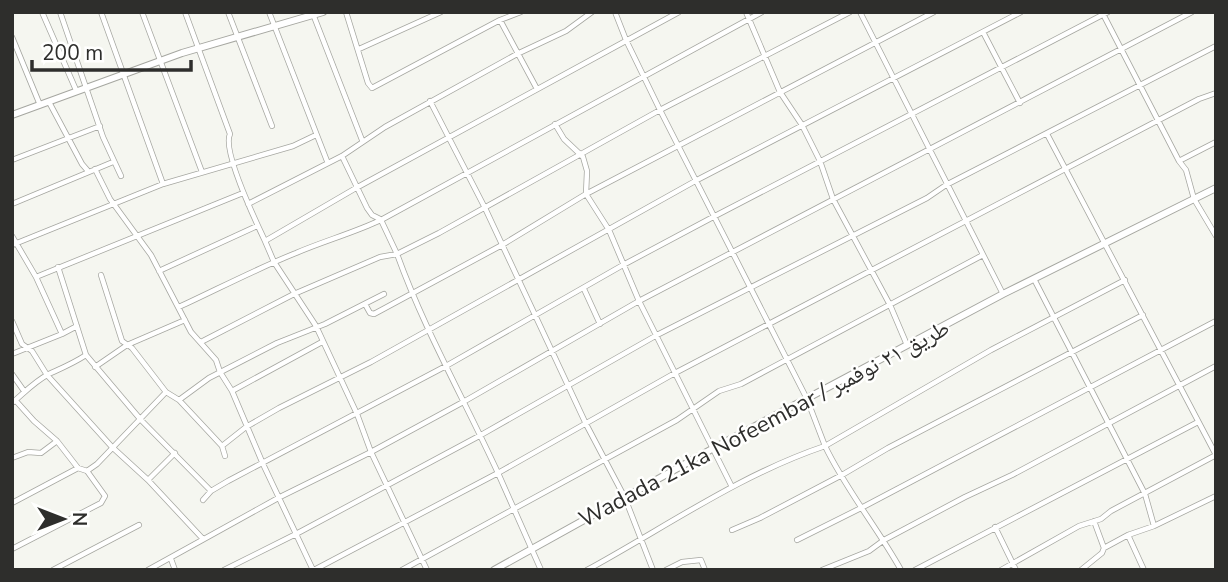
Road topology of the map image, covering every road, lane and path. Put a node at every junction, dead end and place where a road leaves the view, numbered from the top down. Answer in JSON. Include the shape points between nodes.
{"nodes":[{"id":1,"x":42,"y":12,"type":"edge"},
{"id":2,"x":60,"y":12,"type":"edge"},
{"id":3,"x":102,"y":12,"type":"edge"},
{"id":4,"x":142,"y":12,"type":"edge"},
{"id":5,"x":185,"y":12,"type":"edge"},
{"id":6,"x":228,"y":12,"type":"edge"},
{"id":7,"x":269,"y":12,"type":"edge"},
{"id":8,"x":323,"y":12,"type":"edge"},
{"id":9,"x":346,"y":12,"type":"edge"},
{"id":10,"x":442,"y":12,"type":"edge"},
{"id":11,"x":520,"y":12,"type":"edge"},
{"id":12,"x":592,"y":12,"type":"edge"},
{"id":13,"x":615,"y":12,"type":"edge"},
{"id":14,"x":679,"y":12,"type":"edge"},
{"id":15,"x":746,"y":12,"type":"edge"},
{"id":16,"x":761,"y":12,"type":"edge"},
{"id":17,"x":850,"y":12,"type":"edge"},
{"id":18,"x":860,"y":12,"type":"edge"},
{"id":19,"x":933,"y":12,"type":"edge"},
{"id":20,"x":1021,"y":12,"type":"edge"},
{"id":21,"x":1192,"y":12,"type":"edge"},
{"id":22,"x":1104,"y":13,"type":"edge"},
{"id":23,"x":313,"y":14,"type":"edge"},
{"id":24,"x":749,"y":18,"type":"junction"},
{"id":25,"x":500,"y":20,"type":"junction"},
{"id":26,"x":274,"y":26,"type":"junction"},
{"id":27,"x":983,"y":32,"type":"junction"},
{"id":28,"x":12,"y":37,"type":"edge"},
{"id":29,"x":238,"y":38,"type":"junction"},
{"id":30,"x":626,"y":40,"type":"junction"},
{"id":31,"x":875,"y":44,"type":"junction"},
{"id":32,"x":1216,"y":46,"type":"edge"},
{"id":33,"x":199,"y":48,"type":"junction"},
{"id":34,"x":359,"y":49,"type":"junction"},
{"id":35,"x":1121,"y":51,"type":"junction"},
{"id":36,"x":517,"y":54,"type":"junction"},
{"id":37,"x":766,"y":56,"type":"junction"},
{"id":38,"x":162,"y":62,"type":"junction"},
{"id":39,"x":1000,"y":68,"type":"junction"},
{"id":40,"x":123,"y":74,"type":"junction"},
{"id":41,"x":644,"y":75,"type":"junction"},
{"id":42,"x":892,"y":78,"type":"junction"},
{"id":43,"x":1139,"y":85,"type":"junction"},
{"id":44,"x":85,"y":87,"type":"junction"},
{"id":45,"x":537,"y":89,"type":"junction"},
{"id":46,"x":76,"y":90,"type":"junction"},
{"id":47,"x":780,"y":92,"type":"junction"},
{"id":48,"x":1216,"y":93,"type":"edge"},
{"id":49,"x":430,"y":101,"type":"junction"},
{"id":50,"x":49,"y":102,"type":"junction"},
{"id":51,"x":1020,"y":103,"type":"junction"},
{"id":52,"x":40,"y":105,"type":"junction"},
{"id":53,"x":660,"y":110,"type":"junction"},
{"id":54,"x":12,"y":115,"type":"edge"},
{"id":55,"x":911,"y":116,"type":"junction"},
{"id":56,"x":1158,"y":121,"type":"junction"},
{"id":57,"x":555,"y":124,"type":"junction"},
{"id":58,"x":802,"y":125,"type":"junction"},
{"id":59,"x":100,"y":126,"type":"junction"},
{"id":60,"x":272,"y":126,"type":"dead end"},
{"id":61,"x":1047,"y":134,"type":"junction"},
{"id":62,"x":316,"y":135,"type":"junction"},
{"id":63,"x":449,"y":137,"type":"junction"},
{"id":64,"x":68,"y":138,"type":"junction"},
{"id":65,"x":362,"y":140,"type":"junction"},
{"id":66,"x":1216,"y":142,"type":"edge"},
{"id":67,"x":679,"y":146,"type":"junction"},
{"id":68,"x":928,"y":149,"type":"junction"},
{"id":69,"x":342,"y":156,"type":"junction"},
{"id":70,"x":581,"y":156,"type":"junction"},
{"id":71,"x":12,"y":160,"type":"edge"},
{"id":72,"x":820,"y":161,"type":"junction"},
{"id":73,"x":1179,"y":161,"type":"junction"},
{"id":74,"x":113,"y":162,"type":"junction"},
{"id":75,"x":327,"y":162,"type":"junction"},
{"id":76,"x":234,"y":163,"type":"junction"},
{"id":77,"x":94,"y":169,"type":"junction"},
{"id":78,"x":1066,"y":170,"type":"junction"},
{"id":79,"x":88,"y":171,"type":"junction"},
{"id":80,"x":202,"y":172,"type":"junction"},
{"id":81,"x":467,"y":172,"type":"junction"},
{"id":82,"x":121,"y":176,"type":"dead end"},
{"id":83,"x":697,"y":180,"type":"junction"},
{"id":84,"x":163,"y":184,"type":"junction"},
{"id":85,"x":946,"y":185,"type":"junction"},
{"id":86,"x":356,"y":188,"type":"junction"},
{"id":87,"x":1216,"y":188,"type":"edge"},
{"id":88,"x":243,"y":194,"type":"junction"},
{"id":89,"x":586,"y":194,"type":"junction"},
{"id":90,"x":833,"y":199,"type":"junction"},
{"id":91,"x":1195,"y":199,"type":"junction"},
{"id":92,"x":114,"y":203,"type":"junction"},
{"id":93,"x":12,"y":204,"type":"edge"},
{"id":94,"x":248,"y":204,"type":"junction"},
{"id":95,"x":485,"y":208,"type":"junction"},
{"id":96,"x":715,"y":216,"type":"junction"},
{"id":97,"x":381,"y":220,"type":"junction"},
{"id":98,"x":965,"y":222,"type":"junction"},
{"id":99,"x":257,"y":226,"type":"junction"},
{"id":100,"x":609,"y":230,"type":"junction"},
{"id":101,"x":852,"y":235,"type":"junction"},
{"id":102,"x":12,"y":236,"type":"edge"},
{"id":103,"x":139,"y":236,"type":"junction"},
{"id":104,"x":1216,"y":236,"type":"edge"},
{"id":105,"x":265,"y":242,"type":"junction"},
{"id":106,"x":1106,"y":243,"type":"junction"},
{"id":107,"x":15,"y":245,"type":"edge"},
{"id":108,"x":502,"y":245,"type":"junction"},
{"id":109,"x":733,"y":251,"type":"junction"},
{"id":110,"x":397,"y":254,"type":"junction"},
{"id":111,"x":981,"y":256,"type":"junction"},
{"id":112,"x":274,"y":262,"type":"junction"},
{"id":113,"x":623,"y":265,"type":"junction"},
{"id":114,"x":58,"y":267,"type":"junction"},
{"id":115,"x":871,"y":270,"type":"junction"},
{"id":116,"x":159,"y":271,"type":"junction"},
{"id":117,"x":102,"y":275,"type":"dead end"},
{"id":118,"x":36,"y":277,"type":"junction"},
{"id":119,"x":519,"y":279,"type":"junction"},
{"id":120,"x":1034,"y":279,"type":"junction"},
{"id":121,"x":1125,"y":280,"type":"junction"},
{"id":122,"x":752,"y":288,"type":"junction"},
{"id":123,"x":584,"y":289,"type":"junction"},
{"id":124,"x":294,"y":294,"type":"junction"},
{"id":125,"x":384,"y":294,"type":"dead end"},
{"id":126,"x":411,"y":294,"type":"junction"},
{"id":127,"x":1003,"y":294,"type":"junction"},
{"id":128,"x":639,"y":301,"type":"junction"},
{"id":129,"x":365,"y":304,"type":"junction"},
{"id":130,"x":890,"y":305,"type":"junction"},
{"id":131,"x":179,"y":307,"type":"junction"},
{"id":132,"x":1143,"y":315,"type":"junction"},
{"id":133,"x":535,"y":316,"type":"junction"},
{"id":134,"x":1055,"y":316,"type":"junction"},
{"id":135,"x":185,"y":320,"type":"junction"},
{"id":136,"x":12,"y":321,"type":"edge"},
{"id":137,"x":1216,"y":321,"type":"edge"},
{"id":138,"x":600,"y":324,"type":"junction"},
{"id":139,"x":768,"y":324,"type":"junction"},
{"id":140,"x":77,"y":326,"type":"junction"},
{"id":141,"x":316,"y":326,"type":"junction"},
{"id":142,"x":427,"y":330,"type":"junction"},
{"id":143,"x":62,"y":334,"type":"junction"},
{"id":144,"x":657,"y":335,"type":"junction"},
{"id":145,"x":201,"y":342,"type":"junction"},
{"id":146,"x":322,"y":342,"type":"junction"},
{"id":147,"x":127,"y":345,"type":"junction"},
{"id":148,"x":907,"y":345,"type":"junction"},
{"id":149,"x":27,"y":348,"type":"junction"},
{"id":150,"x":551,"y":351,"type":"junction"},
{"id":151,"x":1073,"y":352,"type":"junction"},
{"id":152,"x":1160,"y":352,"type":"junction"},
{"id":153,"x":12,"y":354,"type":"edge"},
{"id":154,"x":86,"y":355,"type":"junction"},
{"id":155,"x":787,"y":359,"type":"junction"},
{"id":156,"x":446,"y":366,"type":"junction"},
{"id":157,"x":1216,"y":366,"type":"edge"},
{"id":158,"x":95,"y":367,"type":"junction"},
{"id":159,"x":220,"y":372,"type":"junction"},
{"id":160,"x":675,"y":373,"type":"junction"},
{"id":161,"x":12,"y":374,"type":"edge"},
{"id":162,"x":47,"y":375,"type":"junction"},
{"id":163,"x":338,"y":378,"type":"junction"},
{"id":164,"x":1178,"y":385,"type":"junction"},
{"id":165,"x":568,"y":387,"type":"junction"},
{"id":166,"x":1092,"y":388,"type":"junction"},
{"id":167,"x":24,"y":391,"type":"junction"},
{"id":168,"x":232,"y":391,"type":"junction"},
{"id":169,"x":166,"y":392,"type":"junction"},
{"id":170,"x":807,"y":399,"type":"junction"},
{"id":171,"x":179,"y":400,"type":"junction"},
{"id":172,"x":465,"y":401,"type":"junction"},
{"id":173,"x":14,"y":402,"type":"edge"},
{"id":174,"x":692,"y":410,"type":"junction"},
{"id":175,"x":357,"y":414,"type":"junction"},
{"id":176,"x":141,"y":420,"type":"junction"},
{"id":177,"x":1109,"y":422,"type":"junction"},
{"id":178,"x":1198,"y":422,"type":"junction"},
{"id":179,"x":586,"y":424,"type":"junction"},
{"id":180,"x":246,"y":427,"type":"junction"},
{"id":181,"x":481,"y":435,"type":"junction"},
{"id":182,"x":57,"y":442,"type":"junction"},
{"id":183,"x":222,"y":446,"type":"junction"},
{"id":184,"x":825,"y":446,"type":"junction"},
{"id":185,"x":112,"y":447,"type":"junction"},
{"id":186,"x":712,"y":449,"type":"junction"},
{"id":187,"x":371,"y":452,"type":"junction"},
{"id":188,"x":175,"y":453,"type":"junction"},
{"id":189,"x":1216,"y":455,"type":"edge"},
{"id":190,"x":225,"y":456,"type":"dead end"},
{"id":191,"x":12,"y":458,"type":"edge"},
{"id":192,"x":1126,"y":459,"type":"junction"},
{"id":193,"x":605,"y":460,"type":"junction"},
{"id":194,"x":262,"y":464,"type":"junction"},
{"id":195,"x":78,"y":468,"type":"junction"},
{"id":196,"x":87,"y":471,"type":"junction"},
{"id":197,"x":498,"y":472,"type":"junction"},
{"id":198,"x":842,"y":475,"type":"junction"},
{"id":199,"x":148,"y":480,"type":"junction"},
{"id":200,"x":388,"y":485,"type":"junction"},
{"id":201,"x":732,"y":487,"type":"junction"},
{"id":202,"x":211,"y":491,"type":"junction"},
{"id":203,"x":1145,"y":494,"type":"junction"},
{"id":204,"x":1216,"y":496,"type":"edge"},
{"id":205,"x":280,"y":497,"type":"junction"},
{"id":206,"x":625,"y":498,"type":"junction"},
{"id":207,"x":203,"y":500,"type":"dead end"},
{"id":208,"x":12,"y":503,"type":"edge"},
{"id":209,"x":863,"y":508,"type":"junction"},
{"id":210,"x":513,"y":510,"type":"junction"},
{"id":211,"x":1094,"y":521,"type":"junction"},
{"id":212,"x":405,"y":523,"type":"junction"},
{"id":213,"x":139,"y":525,"type":"dead end"},
{"id":214,"x":995,"y":526,"type":"junction"},
{"id":215,"x":1154,"y":526,"type":"junction"},
{"id":216,"x":732,"y":530,"type":"dead end"},
{"id":217,"x":296,"y":534,"type":"junction"},
{"id":218,"x":1128,"y":535,"type":"junction"},
{"id":219,"x":203,"y":539,"type":"junction"},
{"id":220,"x":640,"y":539,"type":"junction"},
{"id":221,"x":797,"y":540,"type":"dead end"},
{"id":222,"x":884,"y":540,"type":"junction"},
{"id":223,"x":1104,"y":548,"type":"junction"},
{"id":224,"x":12,"y":549,"type":"edge"},
{"id":225,"x":530,"y":551,"type":"junction"},
{"id":226,"x":171,"y":559,"type":"junction"},
{"id":227,"x":422,"y":559,"type":"junction"},
{"id":228,"x":1013,"y":563,"type":"junction"},
{"id":229,"x":53,"y":570,"type":"edge"},
{"id":230,"x":148,"y":570,"type":"edge"},
{"id":231,"x":175,"y":570,"type":"edge"},
{"id":232,"x":224,"y":570,"type":"edge"},
{"id":233,"x":313,"y":570,"type":"edge"},
{"id":234,"x":402,"y":570,"type":"edge"},
{"id":235,"x":427,"y":570,"type":"edge"},
{"id":236,"x":494,"y":570,"type":"edge"},
{"id":237,"x":541,"y":570,"type":"edge"},
{"id":238,"x":587,"y":570,"type":"edge"},
{"id":239,"x":653,"y":570,"type":"edge"},
{"id":240,"x":666,"y":570,"type":"edge"},
{"id":241,"x":705,"y":570,"type":"edge"},
{"id":242,"x":822,"y":570,"type":"edge"},
{"id":243,"x":901,"y":570,"type":"edge"},
{"id":244,"x":915,"y":570,"type":"edge"},
{"id":245,"x":1000,"y":570,"type":"edge"},
{"id":246,"x":1016,"y":570,"type":"edge"},
{"id":247,"x":1081,"y":570,"type":"edge"},
{"id":248,"x":1144,"y":570,"type":"edge"}],
"edges":[{"from":1,"to":46,"type":"street"},
{"from":2,"to":44,"type":"street"},
{"from":3,"to":40,"type":"street"},
{"from":4,"to":38,"type":"street"},
{"from":5,"to":33,"type":"street"},
{"from":6,"to":29,"type":"street"},
{"from":7,"to":26,"type":"street"},
{"from":8,"to":23,"type":"street"},
{"from":9,"to":34,"type":"street"},
{"from":10,"to":34,"type":"street"},
{"from":11,"to":25,"type":"street"},
{"from":12,"to":36,"type":"street","via":[[566,32]]},
{"from":13,"to":30,"type":"street"},
{"from":14,"to":30,"type":"street"},
{"from":15,"to":24,"type":"street"},
{"from":16,"to":24,"type":"street"},
{"from":17,"to":37,"type":"street"},
{"from":18,"to":31,"type":"street"},
{"from":19,"to":31,"type":"street"},
{"from":20,"to":27,"type":"street"},
{"from":21,"to":35,"type":"street"},
{"from":22,"to":35,"type":"street"},
{"from":22,"to":39,"type":"street"},
{"from":23,"to":26,"type":"street"},
{"from":23,"to":65,"type":"street"},
{"from":24,"to":37,"type":"street"},
{"from":24,"to":41,"type":"street"},
{"from":25,"to":34,"type":"street","via":[[372,88]]},
{"from":25,"to":36,"type":"street"},
{"from":26,"to":29,"type":"street"},
{"from":26,"to":62,"type":"street"},
{"from":27,"to":39,"type":"street"},
{"from":27,"to":42,"type":"street"},
{"from":28,"to":52,"type":"street"},
{"from":29,"to":33,"type":"street"},
{"from":29,"to":60,"type":"street"},
{"from":30,"to":41,"type":"street"},
{"from":30,"to":45,"type":"street"},
{"from":31,"to":42,"type":"street"},
{"from":31,"to":47,"type":"street"},
{"from":32,"to":43,"type":"street"},
{"from":33,"to":38,"type":"street"},
{"from":33,"to":76,"type":"street","via":[[230,134],[227,140]]},
{"from":35,"to":43,"type":"street"},
{"from":35,"to":51,"type":"street"},
{"from":36,"to":45,"type":"street"},
{"from":36,"to":49,"type":"street"},
{"from":37,"to":47,"type":"street"},
{"from":37,"to":53,"type":"street"},
{"from":38,"to":40,"type":"street"},
{"from":38,"to":80,"type":"street"},
{"from":39,"to":51,"type":"street"},
{"from":39,"to":55,"type":"street"},
{"from":40,"to":44,"type":"street"},
{"from":40,"to":84,"type":"street"},
{"from":41,"to":53,"type":"street"},
{"from":41,"to":57,"type":"street"},
{"from":42,"to":55,"type":"street"},
{"from":42,"to":58,"type":"street"},
{"from":43,"to":56,"type":"street"},
{"from":43,"to":61,"type":"street"},
{"from":44,"to":46,"type":"street"},
{"from":44,"to":59,"type":"street"},
{"from":45,"to":63,"type":"street"},
{"from":46,"to":50,"type":"street"},
{"from":47,"to":58,"type":"street"},
{"from":47,"to":67,"type":"street"},
{"from":48,"to":56,"type":"street"},
{"from":49,"to":63,"type":"street"},
{"from":49,"to":65,"type":"street"},
{"from":50,"to":52,"type":"street"},
{"from":50,"to":64,"type":"street"},
{"from":51,"to":68,"type":"street"},
{"from":52,"to":54,"type":"street"},
{"from":53,"to":67,"type":"street"},
{"from":53,"to":70,"type":"street"},
{"from":55,"to":68,"type":"street"},
{"from":55,"to":72,"type":"street"},
{"from":56,"to":73,"type":"street"},
{"from":56,"to":78,"type":"street"},
{"from":57,"to":70,"type":"street"},
{"from":57,"to":81,"type":"street"},
{"from":58,"to":72,"type":"street"},
{"from":58,"to":83,"type":"street"},
{"from":59,"to":64,"type":"street"},
{"from":59,"to":74,"type":"street"},
{"from":61,"to":78,"type":"street"},
{"from":61,"to":85,"type":"street"},
{"from":62,"to":75,"type":"street"},
{"from":62,"to":76,"type":"street"},
{"from":63,"to":81,"type":"street"},
{"from":63,"to":86,"type":"street"},
{"from":64,"to":71,"type":"street"},
{"from":64,"to":79,"type":"street"},
{"from":65,"to":69,"type":"street"},
{"from":66,"to":73,"type":"street"},
{"from":67,"to":83,"type":"street"},
{"from":67,"to":89,"type":"street"},
{"from":68,"to":85,"type":"street"},
{"from":68,"to":90,"type":"street"},
{"from":69,"to":75,"type":"street"},
{"from":69,"to":86,"type":"street"},
{"from":70,"to":89,"type":"street"},
{"from":70,"to":95,"type":"street"},
{"from":72,"to":90,"type":"street"},
{"from":72,"to":96,"type":"street"},
{"from":73,"to":91,"type":"street"},
{"from":74,"to":77,"type":"street"},
{"from":74,"to":82,"type":"street"},
{"from":75,"to":94,"type":"street"},
{"from":76,"to":80,"type":"street"},
{"from":76,"to":88,"type":"street"},
{"from":77,"to":79,"type":"street"},
{"from":77,"to":92,"type":"street"},
{"from":78,"to":98,"type":"street"},
{"from":78,"to":106,"type":"street"},
{"from":79,"to":93,"type":"street"},
{"from":80,"to":84,"type":"street"},
{"from":81,"to":95,"type":"street"},
{"from":81,"to":97,"type":"street"},
{"from":83,"to":96,"type":"street"},
{"from":83,"to":100,"type":"street"},
{"from":84,"to":92,"type":"street"},
{"from":85,"to":98,"type":"street"},
{"from":85,"to":101,"type":"street"},
{"from":86,"to":97,"type":"street","via":[[372,215]]},
{"from":86,"to":105,"type":"street"},
{"from":87,"to":91,"type":"street","name":"Wadada 21ka Nofeembar / طريق ٢١ نوفمبر"},
{"from":88,"to":94,"type":"street"},
{"from":88,"to":103,"type":"street"},
{"from":89,"to":100,"type":"street"},
{"from":89,"to":108,"type":"street"},
{"from":90,"to":101,"type":"street"},
{"from":90,"to":109,"type":"street"},
{"from":91,"to":104,"type":"street"},
{"from":91,"to":106,"type":"street","name":"Wadada 21ka Nofeembar / طريق ٢١ نوفمبر"},
{"from":92,"to":103,"type":"street"},
{"from":92,"to":107,"type":"street"},
{"from":94,"to":99,"type":"street"},
{"from":95,"to":108,"type":"street"},
{"from":95,"to":110,"type":"street"},
{"from":96,"to":109,"type":"street"},
{"from":96,"to":113,"type":"street"},
{"from":97,"to":110,"type":"street"},
{"from":97,"to":112,"type":"street"},
{"from":98,"to":111,"type":"street"},
{"from":98,"to":115,"type":"street"},
{"from":99,"to":105,"type":"street"},
{"from":99,"to":116,"type":"street"},
{"from":100,"to":113,"type":"street"},
{"from":100,"to":119,"type":"street"},
{"from":101,"to":115,"type":"street"},
{"from":101,"to":122,"type":"street"},
{"from":102,"to":107,"type":"street"},
{"from":103,"to":114,"type":"street"},
{"from":103,"to":116,"type":"street"},
{"from":105,"to":112,"type":"street"},
{"from":106,"to":120,"type":"street","name":"Wadada 21ka Nofeembar / طريق ٢١ نوفمبر"},
{"from":106,"to":121,"type":"street"},
{"from":107,"to":118,"type":"street"},
{"from":108,"to":119,"type":"street"},
{"from":108,"to":126,"type":"street"},
{"from":109,"to":122,"type":"street"},
{"from":109,"to":128,"type":"street"},
{"from":110,"to":124,"type":"street"},
{"from":110,"to":126,"type":"street"},
{"from":111,"to":127,"type":"street"},
{"from":111,"to":130,"type":"street"},
{"from":112,"to":124,"type":"street"},
{"from":112,"to":131,"type":"street"},
{"from":113,"to":123,"type":"street"},
{"from":113,"to":128,"type":"street"},
{"from":114,"to":118,"type":"street"},
{"from":114,"to":140,"type":"street"},
{"from":115,"to":130,"type":"street"},
{"from":115,"to":139,"type":"street"},
{"from":116,"to":131,"type":"street"},
{"from":117,"to":147,"type":"street"},
{"from":118,"to":143,"type":"street"},
{"from":119,"to":133,"type":"street"},
{"from":119,"to":142,"type":"street"},
{"from":120,"to":127,"type":"street","name":"Wadada 21ka Nofeembar / طريق ٢١ نوفمبر"},
{"from":120,"to":134,"type":"street"},
{"from":121,"to":132,"type":"street"},
{"from":121,"to":134,"type":"street"},
{"from":122,"to":139,"type":"street"},
{"from":122,"to":144,"type":"street"},
{"from":123,"to":133,"type":"street"},
{"from":123,"to":138,"type":"street"},
{"from":124,"to":141,"type":"street"},
{"from":124,"to":145,"type":"street"},
{"from":125,"to":129,"type":"street"},
{"from":126,"to":129,"type":"street","via":[[374,314]]},
{"from":126,"to":142,"type":"street"},
{"from":127,"to":148,"type":"street","name":"Wadada 21ka Nofeembar / طريق ٢١ نوفمبر"},
{"from":128,"to":138,"type":"street"},
{"from":128,"to":144,"type":"street"},
{"from":129,"to":141,"type":"street"},
{"from":130,"to":148,"type":"street"},
{"from":130,"to":155,"type":"street"},
{"from":131,"to":135,"type":"street"},
{"from":132,"to":151,"type":"street"},
{"from":132,"to":152,"type":"street"},
{"from":133,"to":150,"type":"street"},
{"from":133,"to":156,"type":"street"},
{"from":134,"to":151,"type":"street"},
{"from":134,"to":184,"type":"street"},
{"from":135,"to":145,"type":"street"},
{"from":135,"to":147,"type":"street"},
{"from":136,"to":149,"type":"street"},
{"from":137,"to":152,"type":"street"},
{"from":138,"to":150,"type":"street"},
{"from":139,"to":155,"type":"street"},
{"from":139,"to":160,"type":"street"},
{"from":140,"to":143,"type":"street"},
{"from":140,"to":154,"type":"street"},
{"from":141,"to":146,"type":"street"},
{"from":141,"to":159,"type":"street"},
{"from":142,"to":156,"type":"street"},
{"from":142,"to":163,"type":"street"},
{"from":143,"to":149,"type":"street"},
{"from":144,"to":160,"type":"street"},
{"from":144,"to":165,"type":"street"},
{"from":145,"to":159,"type":"street"},
{"from":146,"to":163,"type":"street"},
{"from":146,"to":168,"type":"street"},
{"from":147,"to":158,"type":"street"},
{"from":147,"to":169,"type":"street"},
{"from":148,"to":170,"type":"street","name":"Wadada 21ka Nofeembar / طريق ٢١ نوفمبر"},
{"from":149,"to":153,"type":"street"},
{"from":149,"to":162,"type":"street"},
{"from":150,"to":165,"type":"street"},
{"from":150,"to":172,"type":"street"},
{"from":151,"to":166,"type":"street"},
{"from":151,"to":198,"type":"street"},
{"from":152,"to":164,"type":"street"},
{"from":152,"to":166,"type":"street"},
{"from":154,"to":158,"type":"street"},
{"from":154,"to":162,"type":"street"},
{"from":155,"to":170,"type":"street"},
{"from":155,"to":174,"type":"street","via":[[719,391]]},
{"from":156,"to":172,"type":"street"},
{"from":156,"to":175,"type":"street"},
{"from":157,"to":164,"type":"street"},
{"from":158,"to":176,"type":"street"},
{"from":159,"to":168,"type":"street"},
{"from":159,"to":171,"type":"street"},
{"from":160,"to":174,"type":"street"},
{"from":160,"to":179,"type":"street"},
{"from":161,"to":167,"type":"street"},
{"from":162,"to":167,"type":"street"},
{"from":162,"to":185,"type":"street"},
{"from":163,"to":175,"type":"street"},
{"from":163,"to":180,"type":"street"},
{"from":164,"to":177,"type":"street"},
{"from":164,"to":178,"type":"street"},
{"from":165,"to":179,"type":"street"},
{"from":165,"to":181,"type":"street"},
{"from":166,"to":177,"type":"street"},
{"from":166,"to":209,"type":"street"},
{"from":167,"to":173,"type":"street"},
{"from":168,"to":180,"type":"street"},
{"from":169,"to":171,"type":"street"},
{"from":169,"to":176,"type":"street"},
{"from":170,"to":184,"type":"street"},
{"from":170,"to":186,"type":"street","name":"Wadada 21ka Nofeembar / طريق ٢١ نوفمبر"},
{"from":171,"to":183,"type":"street"},
{"from":172,"to":181,"type":"street"},
{"from":172,"to":187,"type":"street"},
{"from":173,"to":182,"type":"street"},
{"from":174,"to":186,"type":"street"},
{"from":174,"to":193,"type":"street"},
{"from":175,"to":187,"type":"street"},
{"from":175,"to":194,"type":"street"},
{"from":176,"to":185,"type":"street"},
{"from":176,"to":188,"type":"street"},
{"from":177,"to":192,"type":"street"},
{"from":177,"to":222,"type":"street"},
{"from":178,"to":189,"type":"street"},
{"from":178,"to":192,"type":"street"},
{"from":179,"to":193,"type":"street"},
{"from":179,"to":197,"type":"street"},
{"from":180,"to":183,"type":"street"},
{"from":180,"to":194,"type":"street"},
{"from":181,"to":197,"type":"street"},
{"from":181,"to":200,"type":"street"},
{"from":182,"to":191,"type":"street","via":[[41,453]]},
{"from":182,"to":195,"type":"street"},
{"from":183,"to":190,"type":"street"},
{"from":184,"to":198,"type":"street"},
{"from":184,"to":201,"type":"street"},
{"from":185,"to":196,"type":"street"},
{"from":185,"to":199,"type":"street"},
{"from":186,"to":201,"type":"street"},
{"from":186,"to":206,"type":"street","name":"Wadada 21ka Nofeembar / طريق ٢١ نوفمبر"},
{"from":187,"to":200,"type":"street"},
{"from":187,"to":205,"type":"street"},
{"from":188,"to":199,"type":"street"},
{"from":188,"to":202,"type":"street"},
{"from":189,"to":203,"type":"street"},
{"from":192,"to":203,"type":"street"},
{"from":192,"to":214,"type":"street"},
{"from":193,"to":206,"type":"street"},
{"from":193,"to":210,"type":"street"},
{"from":194,"to":202,"type":"street"},
{"from":194,"to":205,"type":"street"},
{"from":195,"to":196,"type":"street"},
{"from":195,"to":208,"type":"street"},
{"from":196,"to":224,"type":"street","via":[[104,493],[102,503]]},
{"from":197,"to":210,"type":"street"},
{"from":197,"to":212,"type":"street"},
{"from":198,"to":209,"type":"street"},
{"from":198,"to":216,"type":"street"},
{"from":199,"to":219,"type":"street"},
{"from":200,"to":212,"type":"street"},
{"from":200,"to":217,"type":"street"},
{"from":201,"to":220,"type":"street"},
{"from":202,"to":207,"type":"street"},
{"from":203,"to":211,"type":"street"},
{"from":203,"to":215,"type":"street"},
{"from":204,"to":215,"type":"street"},
{"from":205,"to":217,"type":"street"},
{"from":205,"to":219,"type":"street"},
{"from":206,"to":220,"type":"street"},
{"from":206,"to":225,"type":"street","name":"Wadada 21ka Nofeembar / طريق ٢١ نوفمبر"},
{"from":209,"to":221,"type":"street"},
{"from":209,"to":222,"type":"street"},
{"from":210,"to":225,"type":"street"},
{"from":210,"to":227,"type":"street"},
{"from":211,"to":223,"type":"street"},
{"from":211,"to":228,"type":"street"},
{"from":212,"to":227,"type":"street"},
{"from":212,"to":233,"type":"street"},
{"from":213,"to":229,"type":"street"},
{"from":214,"to":228,"type":"street"},
{"from":214,"to":244,"type":"street"},
{"from":215,"to":218,"type":"street"},
{"from":217,"to":232,"type":"street"},
{"from":217,"to":233,"type":"street"},
{"from":218,"to":223,"type":"street"},
{"from":218,"to":248,"type":"street"},
{"from":219,"to":226,"type":"street"},
{"from":220,"to":238,"type":"street"},
{"from":220,"to":239,"type":"street"},
{"from":222,"to":242,"type":"street"},
{"from":222,"to":243,"type":"street"},
{"from":223,"to":247,"type":"street"},
{"from":225,"to":236,"type":"street","name":"Wadada 21ka Nofeembar / طريق ٢١ نوفمبر"},
{"from":225,"to":237,"type":"street"},
{"from":226,"to":230,"type":"street"},
{"from":226,"to":231,"type":"street"},
{"from":227,"to":234,"type":"street"},
{"from":227,"to":235,"type":"street"},
{"from":228,"to":245,"type":"street"},
{"from":228,"to":246,"type":"street"},
{"from":240,"to":241,"type":"street","via":[[692,560],[701,560]]}]}
